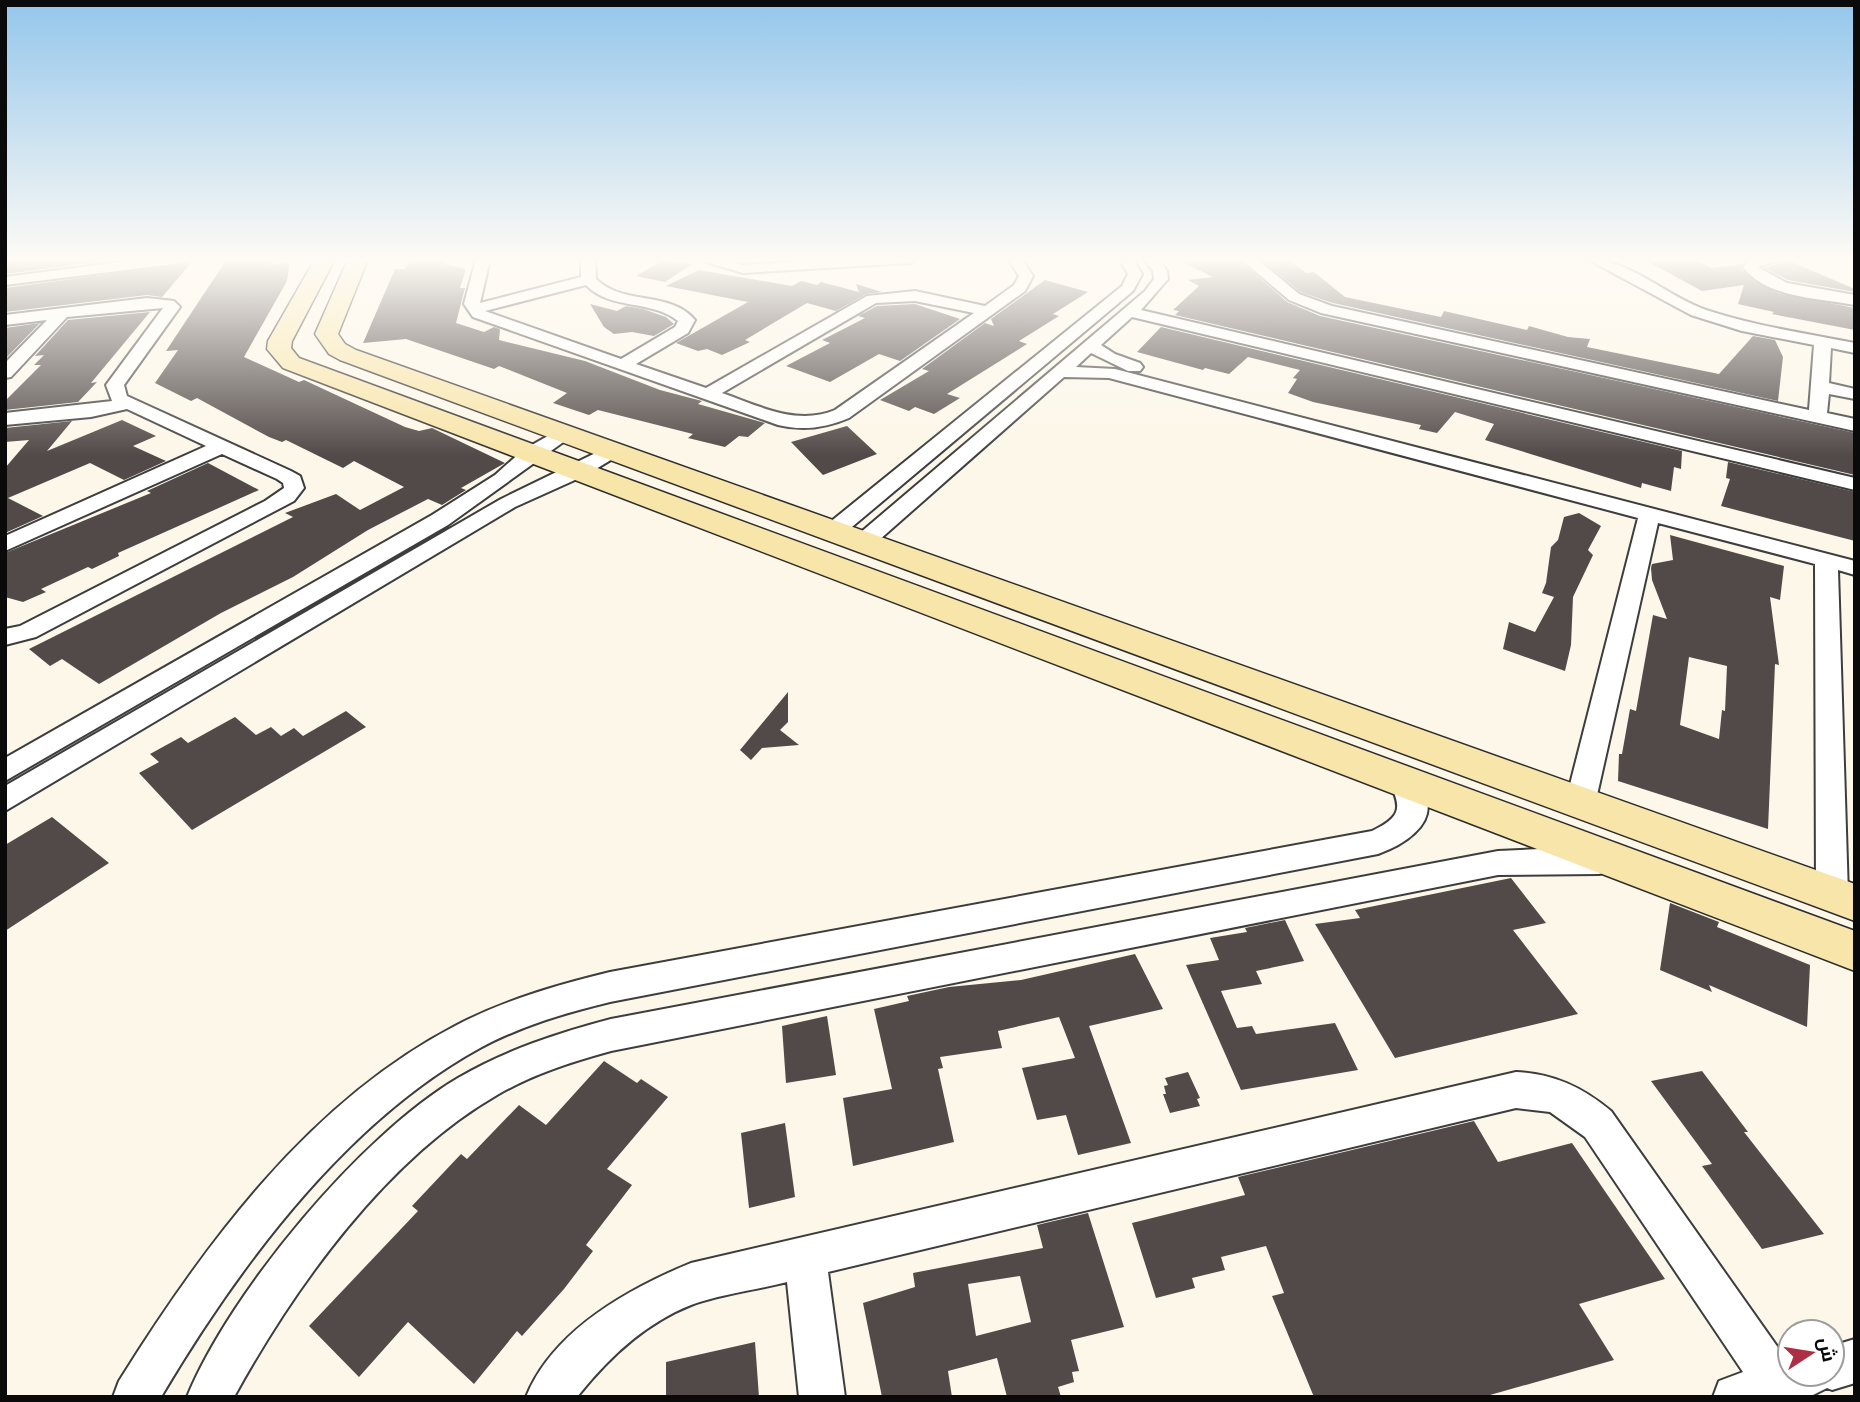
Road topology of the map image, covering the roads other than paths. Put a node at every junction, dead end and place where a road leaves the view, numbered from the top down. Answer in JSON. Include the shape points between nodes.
{"nodes":[{"id":1,"x":51,"y":324,"type":"edge"},
{"id":2,"x":159,"y":324,"type":"edge"},
{"id":3,"x":288,"y":324,"type":"edge"},
{"id":4,"x":328,"y":324,"type":"edge"},
{"id":5,"x":505,"y":324,"type":"edge"},
{"id":6,"x":685,"y":324,"type":"edge"},
{"id":7,"x":828,"y":324,"type":"edge"},
{"id":8,"x":969,"y":324,"type":"edge"},
{"id":9,"x":1084,"y":324,"type":"edge"},
{"id":10,"x":1114,"y":324,"type":"edge"},
{"id":11,"x":1181,"y":324,"type":"edge"},
{"id":12,"x":1394,"y":324,"type":"edge"},
{"id":13,"x":1737,"y":324,"type":"edge"},
{"id":14,"x":1785,"y":324,"type":"edge"},
{"id":15,"x":1855,"y":339,"type":"edge"},
{"id":16,"x":1823,"y":342,"type":"junction"},
{"id":17,"x":1090,"y":345,"type":"junction"},
{"id":18,"x":1855,"y":348,"type":"edge"},
{"id":19,"x":622,"y":365,"type":"junction"},
{"id":20,"x":5,"y":373,"type":"edge"},
{"id":21,"x":1058,"y":373,"type":"junction"},
{"id":22,"x":1821,"y":387,"type":"junction"},
{"id":23,"x":708,"y":394,"type":"junction"},
{"id":24,"x":1855,"y":394,"type":"edge"},
{"id":25,"x":126,"y":404,"type":"junction"},
{"id":26,"x":980,"y":410,"type":"junction"},
{"id":27,"x":1818,"y":417,"type":"junction"},
{"id":28,"x":1006,"y":418,"type":"junction"},
{"id":29,"x":5,"y":419,"type":"edge"},
{"id":30,"x":1855,"y":425,"type":"edge"},
{"id":31,"x":562,"y":434,"type":"junction"},
{"id":32,"x":221,"y":447,"type":"junction"},
{"id":33,"x":612,"y":451,"type":"junction"},
{"id":34,"x":530,"y":454,"type":"junction"},
{"id":35,"x":579,"y":471,"type":"junction"},
{"id":36,"x":1855,"y":484,"type":"edge"},
{"id":37,"x":1649,"y":514,"type":"junction"},
{"id":38,"x":1731,"y":528,"type":"junction"},
{"id":39,"x":847,"y":538,"type":"junction"},
{"id":40,"x":5,"y":544,"type":"edge"},
{"id":41,"x":1855,"y":551,"type":"edge"},
{"id":42,"x":1826,"y":561,"type":"junction"},
{"id":43,"x":1855,"y":568,"type":"edge"},
{"id":44,"x":5,"y":638,"type":"edge"},
{"id":45,"x":5,"y":771,"type":"edge"},
{"id":46,"x":1402,"y":780,"type":"junction"},
{"id":47,"x":5,"y":800,"type":"edge"},
{"id":48,"x":1580,"y":804,"type":"junction"},
{"id":49,"x":1629,"y":866,"type":"junction"},
{"id":50,"x":1843,"y":899,"type":"edge"},
{"id":51,"x":1855,"y":951,"type":"edge"},
{"id":52,"x":805,"y":1259,"type":"junction"},
{"id":53,"x":1776,"y":1356,"type":"edge"},
{"id":54,"x":1776,"y":1384,"type":"edge"},
{"id":55,"x":135,"y":1397,"type":"edge"},
{"id":56,"x":209,"y":1397,"type":"edge"},
{"id":57,"x":548,"y":1397,"type":"edge"},
{"id":58,"x":822,"y":1397,"type":"edge"},
{"id":59,"x":1735,"y":1397,"type":"edge"}],
"edges":[{"from":1,"to":20,"type":"street"},
{"from":2,"to":25,"type":"street","via":[[116,385],[119,399]]},
{"from":3,"to":34,"type":"street","via":[[279,349],[283,357]]},
{"from":4,"to":31,"type":"street","via":[[326,334],[337,349]]},
{"from":5,"to":19,"type":"street"},
{"from":6,"to":19,"type":"street"},
{"from":7,"to":23,"type":"street"},
{"from":8,"to":23,"type":"street","via":[[831,420],[785,421]]},
{"from":9,"to":26,"type":"street"},
{"from":10,"to":17,"type":"street"},
{"from":11,"to":36,"type":"street"},
{"from":12,"to":27,"type":"street"},
{"from":13,"to":16,"type":"street"},
{"from":14,"to":15,"type":"street"},
{"from":16,"to":18,"type":"street"},
{"from":16,"to":22,"type":"street"},
{"from":17,"to":21,"type":"street"},
{"from":17,"to":38,"type":"street","via":[[1109,358],[1137,367]]},
{"from":19,"to":23,"type":"street"},
{"from":21,"to":28,"type":"street"},
{"from":21,"to":37,"type":"street","via":[[1109,373]]},
{"from":22,"to":24,"type":"street"},
{"from":22,"to":27,"type":"street"},
{"from":25,"to":29,"type":"street"},
{"from":25,"to":32,"type":"street"},
{"from":26,"to":28,"type":"street"},
{"from":26,"to":39,"type":"street"},
{"from":27,"to":30,"type":"street"},
{"from":28,"to":39,"type":"street"},
{"from":31,"to":33,"type":"street"},
{"from":31,"to":34,"type":"street"},
{"from":32,"to":40,"type":"street"},
{"from":32,"to":44,"type":"street","via":[[293,480],[294,488],[272,505],[27,632]]},
{"from":33,"to":35,"type":"street"},
{"from":33,"to":39,"type":"street"},
{"from":34,"to":35,"type":"street"},
{"from":34,"to":45,"type":"street","via":[[502,479],[440,520]]},
{"from":35,"to":46,"type":"street"},
{"from":35,"to":47,"type":"street","via":[[508,503]]},
{"from":37,"to":38,"type":"street"},
{"from":37,"to":48,"type":"street"},
{"from":38,"to":41,"type":"street"},
{"from":38,"to":42,"type":"street"},
{"from":39,"to":48,"type":"street"},
{"from":42,"to":43,"type":"street"},
{"from":42,"to":50,"type":"street"},
{"from":46,"to":49,"type":"street"},
{"from":46,"to":55,"type":"street","via":[[1412,798],[1412,815],[1399,831],[1378,842],[610,987],[502,1020],[396,1084],[297,1178],[199,1298]]},
{"from":48,"to":50,"type":"street"},
{"from":49,"to":51,"type":"street"},
{"from":49,"to":56,"type":"street","via":[[1560,860],[1498,863],[560,1048],[468,1092],[424,1124],[382,1164],[295,1265]]},
{"from":52,"to":53,"type":"street","via":[[1516,1090],[1543,1090],[1572,1102],[1598,1124]]},
{"from":52,"to":57,"type":"street","via":[[691,1284],[652,1300],[614,1325],[579,1357]]},
{"from":52,"to":58,"type":"street"},
{"from":54,"to":59,"type":"street"}]}
